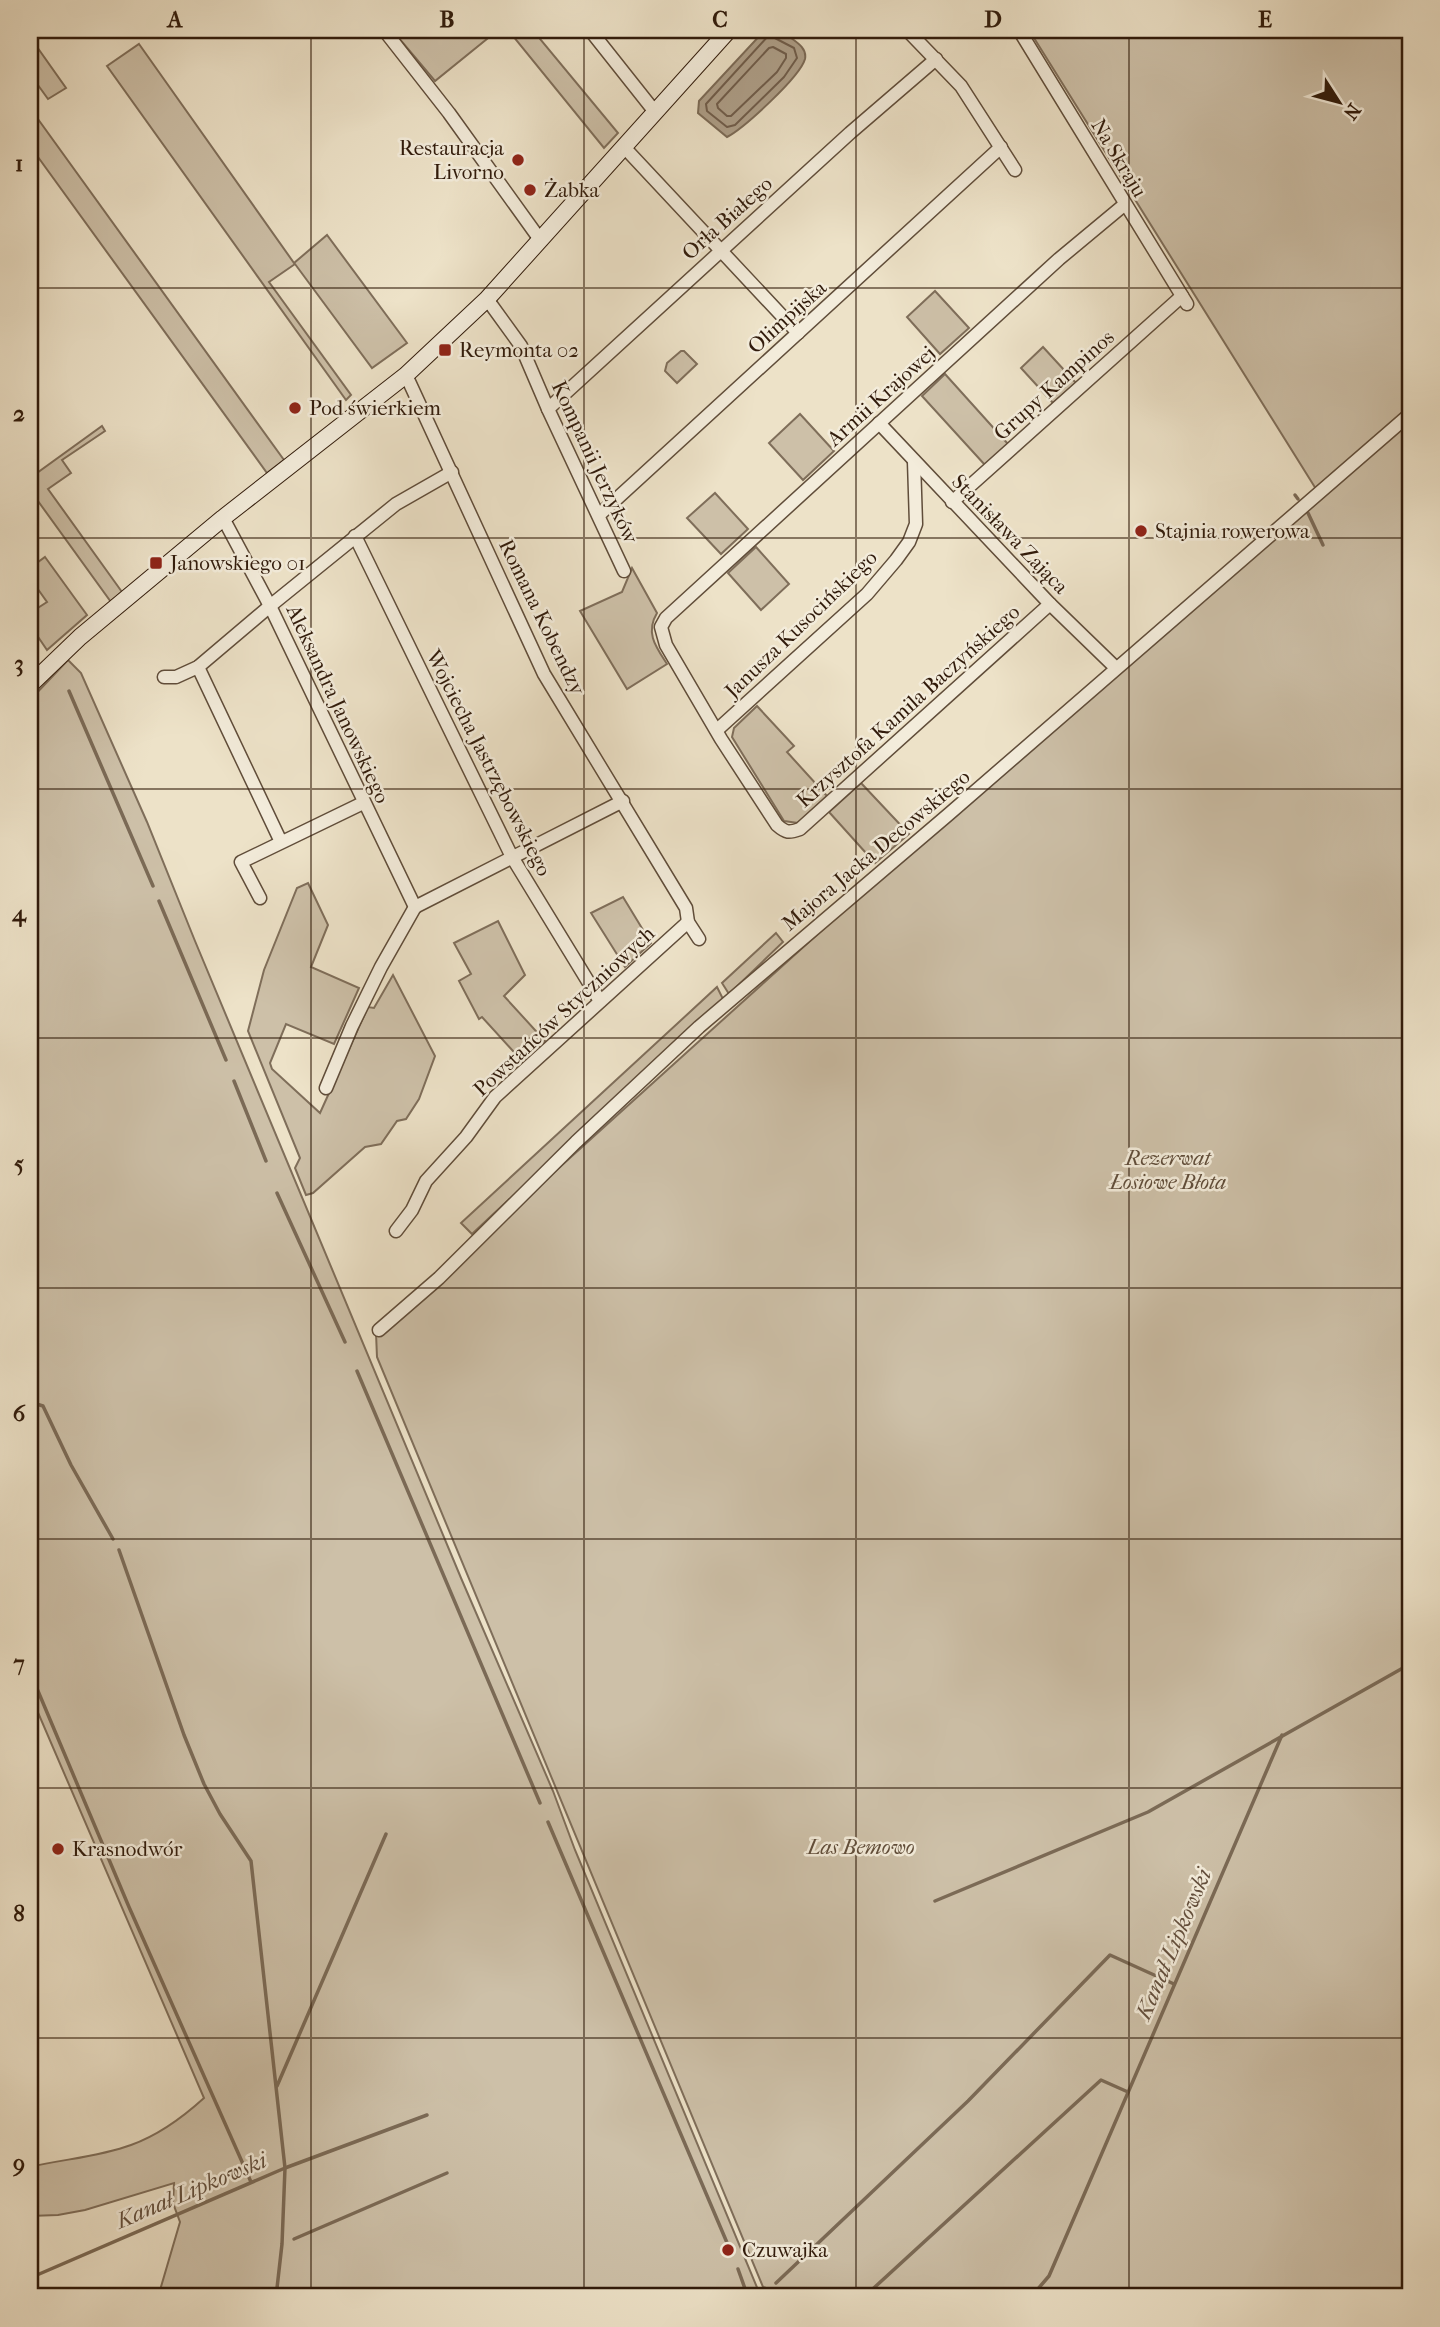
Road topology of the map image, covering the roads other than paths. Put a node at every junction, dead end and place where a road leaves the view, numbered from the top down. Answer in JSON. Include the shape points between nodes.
{"nodes":[{"id":1,"x":384,"y":30,"type":"edge"},
{"id":2,"x":590,"y":30,"type":"edge"},
{"id":3,"x":729,"y":30,"type":"edge"},
{"id":4,"x":907,"y":30,"type":"edge"},
{"id":5,"x":1019,"y":30,"type":"edge"},
{"id":6,"x":936,"y":59,"type":"junction"},
{"id":7,"x":655,"y":112,"type":"junction"},
{"id":8,"x":624,"y":147,"type":"junction"},
{"id":9,"x":1001,"y":147,"type":"junction"},
{"id":10,"x":1016,"y":170,"type":"dead end"},
{"id":11,"x":1124,"y":205,"type":"junction"},
{"id":12,"x":541,"y":241,"type":"junction"},
{"id":13,"x":722,"y":249,"type":"junction"},
{"id":14,"x":487,"y":299,"type":"junction"},
{"id":15,"x":1184,"y":300,"type":"joint"},
{"id":16,"x":798,"y":333,"type":"junction"},
{"id":17,"x":406,"y":375,"type":"junction"},
{"id":18,"x":548,"y":409,"type":"junction"},
{"id":19,"x":1410,"y":414,"type":"edge"},
{"id":20,"x":879,"y":423,"type":"junction"},
{"id":21,"x":914,"y":461,"type":"junction"},
{"id":22,"x":452,"y":472,"type":"junction"},
{"id":23,"x":952,"y":502,"type":"junction"},
{"id":24,"x":599,"y":515,"type":"junction"},
{"id":25,"x":223,"y":518,"type":"junction"},
{"id":26,"x":355,"y":536,"type":"junction"},
{"id":27,"x":624,"y":571,"type":"dead end"},
{"id":28,"x":1050,"y":604,"type":"junction"},
{"id":29,"x":270,"y":606,"type":"junction"},
{"id":30,"x":198,"y":667,"type":"junction"},
{"id":31,"x":1116,"y":668,"type":"junction"},
{"id":32,"x":164,"y":677,"type":"dead end"},
{"id":33,"x":30,"y":685,"type":"edge"},
{"id":34,"x":717,"y":730,"type":"junction"},
{"id":35,"x":623,"y":801,"type":"junction"},
{"id":36,"x":363,"y":803,"type":"junction"},
{"id":37,"x":281,"y":842,"type":"junction"},
{"id":38,"x":512,"y":857,"type":"junction"},
{"id":39,"x":260,"y":898,"type":"dead end"},
{"id":40,"x":415,"y":907,"type":"junction"},
{"id":41,"x":688,"y":922,"type":"junction"},
{"id":42,"x":699,"y":939,"type":"dead end"},
{"id":43,"x":600,"y":1001,"type":"junction"},
{"id":44,"x":326,"y":1088,"type":"dead end"},
{"id":45,"x":396,"y":1231,"type":"dead end"},
{"id":46,"x":379,"y":1330,"type":"dead end"}],
"edges":[{"from":1,"to":12,"type":"street"},
{"from":2,"to":7,"type":"street"},
{"from":3,"to":7,"type":"street"},
{"from":4,"to":6,"type":"street"},
{"from":5,"to":11,"type":"street","name":"Na Skraju"},
{"from":6,"to":9,"type":"street","via":[[961,86]]},
{"from":6,"to":13,"type":"street","name":"Orła Białego"},
{"from":7,"to":8,"type":"street"},
{"from":8,"to":12,"type":"street"},
{"from":8,"to":13,"type":"street"},
{"from":9,"to":10,"type":"street"},
{"from":9,"to":16,"type":"street","name":"Olimpijska"},
{"from":11,"to":15,"type":"street","name":"Na Skraju"},
{"from":11,"to":20,"type":"street","name":"Armii Krajowej"},
{"from":12,"to":14,"type":"street"},
{"from":13,"to":16,"type":"street"},
{"from":13,"to":18,"type":"street","name":"Orła Białego"},
{"from":14,"to":17,"type":"street"},
{"from":14,"to":18,"type":"street","name":"Kompanii Jerzyków","via":[[521,346]]},
{"from":15,"to":23,"type":"street","name":"Grupy Kampinos"},
{"from":16,"to":24,"type":"street","name":"Olimpijska"},
{"from":17,"to":22,"type":"street","name":"Romana Kobendzy"},
{"from":17,"to":25,"type":"street"},
{"from":18,"to":24,"type":"street","name":"Kompanii Jerzyków"},
{"from":19,"to":31,"type":"street","name":"Majora Jacka Decowskiego"},
{"from":20,"to":21,"type":"street","name":"Stanisława Zająca"},
{"from":20,"to":34,"type":"street","name":"Armii Krajowej","via":[[661,627],[666,645]]},
{"from":21,"to":23,"type":"street","name":"Stanisława Zająca"},
{"from":21,"to":34,"type":"street","name":"Janusza Kusocińskiego","via":[[916,524],[896,560],[867,594]]},
{"from":22,"to":26,"type":"street","via":[[396,504]]},
{"from":22,"to":35,"type":"street","name":"Romana Kobendzy","via":[[544,674]]},
{"from":23,"to":28,"type":"street","name":"Stanisława Zająca"},
{"from":24,"to":27,"type":"street","name":"Kompanii Jerzyków"},
{"from":25,"to":29,"type":"street","name":"Aleksandra Janowskiego"},
{"from":25,"to":33,"type":"street","via":[[80,637]]},
{"from":26,"to":29,"type":"street"},
{"from":26,"to":38,"type":"street","name":"Wojciecha Jastrzębowskiego"},
{"from":28,"to":31,"type":"street","name":"Stanisława Zająca"},
{"from":28,"to":34,"type":"street","name":"Krzysztofa Kamila Baczyńskiego","via":[[800,829],[790,833],[777,825]]},
{"from":29,"to":30,"type":"street"},
{"from":29,"to":36,"type":"street","name":"Aleksandra Janowskiego"},
{"from":30,"to":32,"type":"street"},
{"from":30,"to":37,"type":"street"},
{"from":31,"to":46,"type":"street","name":"Majora Jacka Decowskiego","via":[[699,1027]]},
{"from":35,"to":38,"type":"street"},
{"from":35,"to":41,"type":"street","name":"Romana Kobendzy","via":[[686,908]]},
{"from":36,"to":37,"type":"street"},
{"from":36,"to":40,"type":"street","name":"Aleksandra Janowskiego"},
{"from":37,"to":39,"type":"street","via":[[241,862]]},
{"from":38,"to":40,"type":"street"},
{"from":38,"to":43,"type":"street","name":"Wojciecha Jastrzębowskiego"},
{"from":40,"to":44,"type":"street","via":[[375,979]]},
{"from":41,"to":42,"type":"street","name":"Romana Kobendzy"},
{"from":41,"to":43,"type":"street","name":"Powstańców Styczniowych"},
{"from":43,"to":45,"type":"street","name":"Powstańców Styczniowych","via":[[489,1104],[426,1181]]}]}
